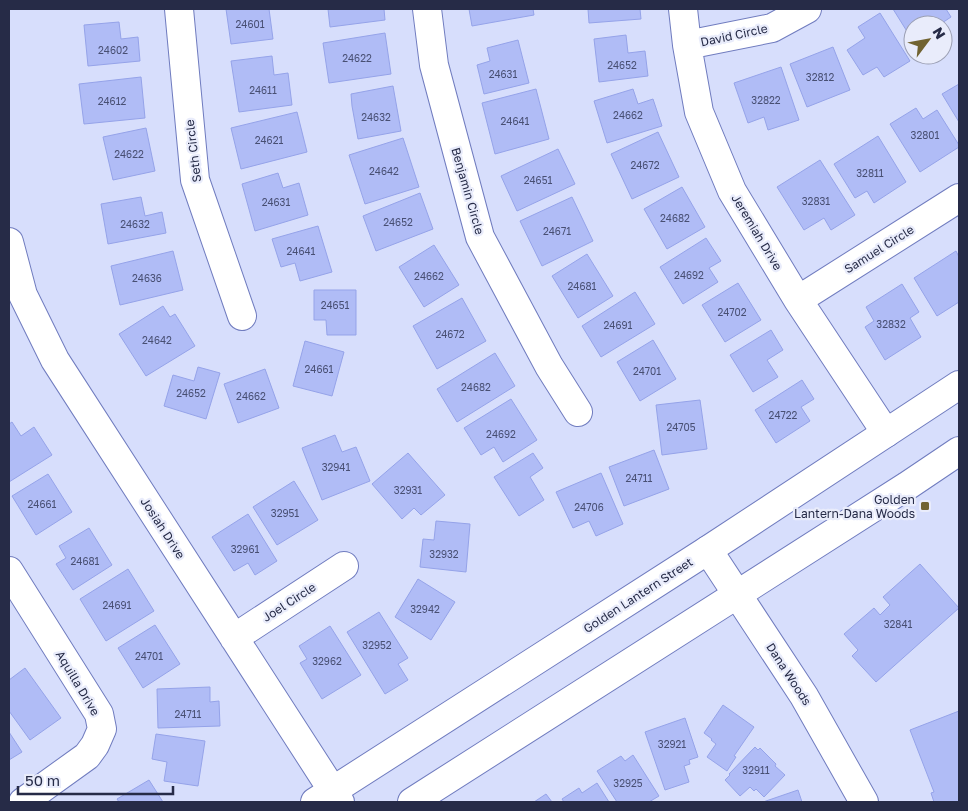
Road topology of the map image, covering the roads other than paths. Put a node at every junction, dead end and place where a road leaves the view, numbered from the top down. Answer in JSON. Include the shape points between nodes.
{"nodes":[{"id":1,"x":179,"y":9,"type":"edge"},
{"id":2,"x":427,"y":9,"type":"edge"},
{"id":3,"x":684,"y":9,"type":"edge"},
{"id":4,"x":807,"y":9,"type":"edge"},
{"id":5,"x":687,"y":45,"type":"junction"},
{"id":6,"x":959,"y":198,"type":"edge"},
{"id":7,"x":9,"y":242,"type":"edge"},
{"id":8,"x":798,"y":300,"type":"junction"},
{"id":9,"x":242,"y":316,"type":"dead end"},
{"id":10,"x":959,"y":386,"type":"edge"},
{"id":11,"x":578,"y":412,"type":"dead end"},
{"id":12,"x":886,"y":433,"type":"junction"},
{"id":13,"x":959,"y":451,"type":"edge"},
{"id":14,"x":708,"y":550,"type":"junction"},
{"id":15,"x":344,"y":566,"type":"dead end"},
{"id":16,"x":9,"y":571,"type":"edge"},
{"id":17,"x":738,"y":594,"type":"junction"},
{"id":18,"x":234,"y":638,"type":"junction"},
{"id":19,"x":329,"y":799,"type":"edge"},
{"id":20,"x":23,"y":802,"type":"edge"},
{"id":21,"x":412,"y":802,"type":"edge"},
{"id":22,"x":864,"y":802,"type":"edge"}],
"edges":[{"from":1,"to":9,"type":"street","name":"Seth Circle","via":[[195,180]]},
{"from":2,"to":11,"type":"street","name":"Benjamin Circle","via":[[434,65],[480,237],[549,366]]},
{"from":3,"to":5,"type":"street","name":"Jeremiah Drive"},
{"from":4,"to":5,"type":"street","name":"David Circle","via":[[772,28]]},
{"from":5,"to":8,"type":"street","name":"Jeremiah Drive","via":[[700,112],[732,191]]},
{"from":6,"to":8,"type":"street","name":"Samuel Circle"},
{"from":7,"to":18,"type":"street","name":"Josiah Drive","via":[[23,295],[55,360]]},
{"from":8,"to":12,"type":"street","name":"Jeremiah Drive"},
{"from":10,"to":12,"type":"street","name":"Golden Lantern Street"},
{"from":12,"to":14,"type":"street","name":"Golden Lantern Street"},
{"from":13,"to":17,"type":"street"},
{"from":14,"to":17,"type":"street","name":"Dana Woods"},
{"from":14,"to":19,"type":"street","name":"Golden Lantern Street"},
{"from":15,"to":18,"type":"street","name":"Joel Circle"},
{"from":16,"to":20,"type":"street","name":"Aquilla Drive","via":[[99,714],[102,729],[86,756]]},
{"from":17,"to":21,"type":"street"},
{"from":17,"to":22,"type":"street","name":"Dana Woods","via":[[804,696]]},
{"from":18,"to":19,"type":"street","name":"Josiah Drive"}]}
